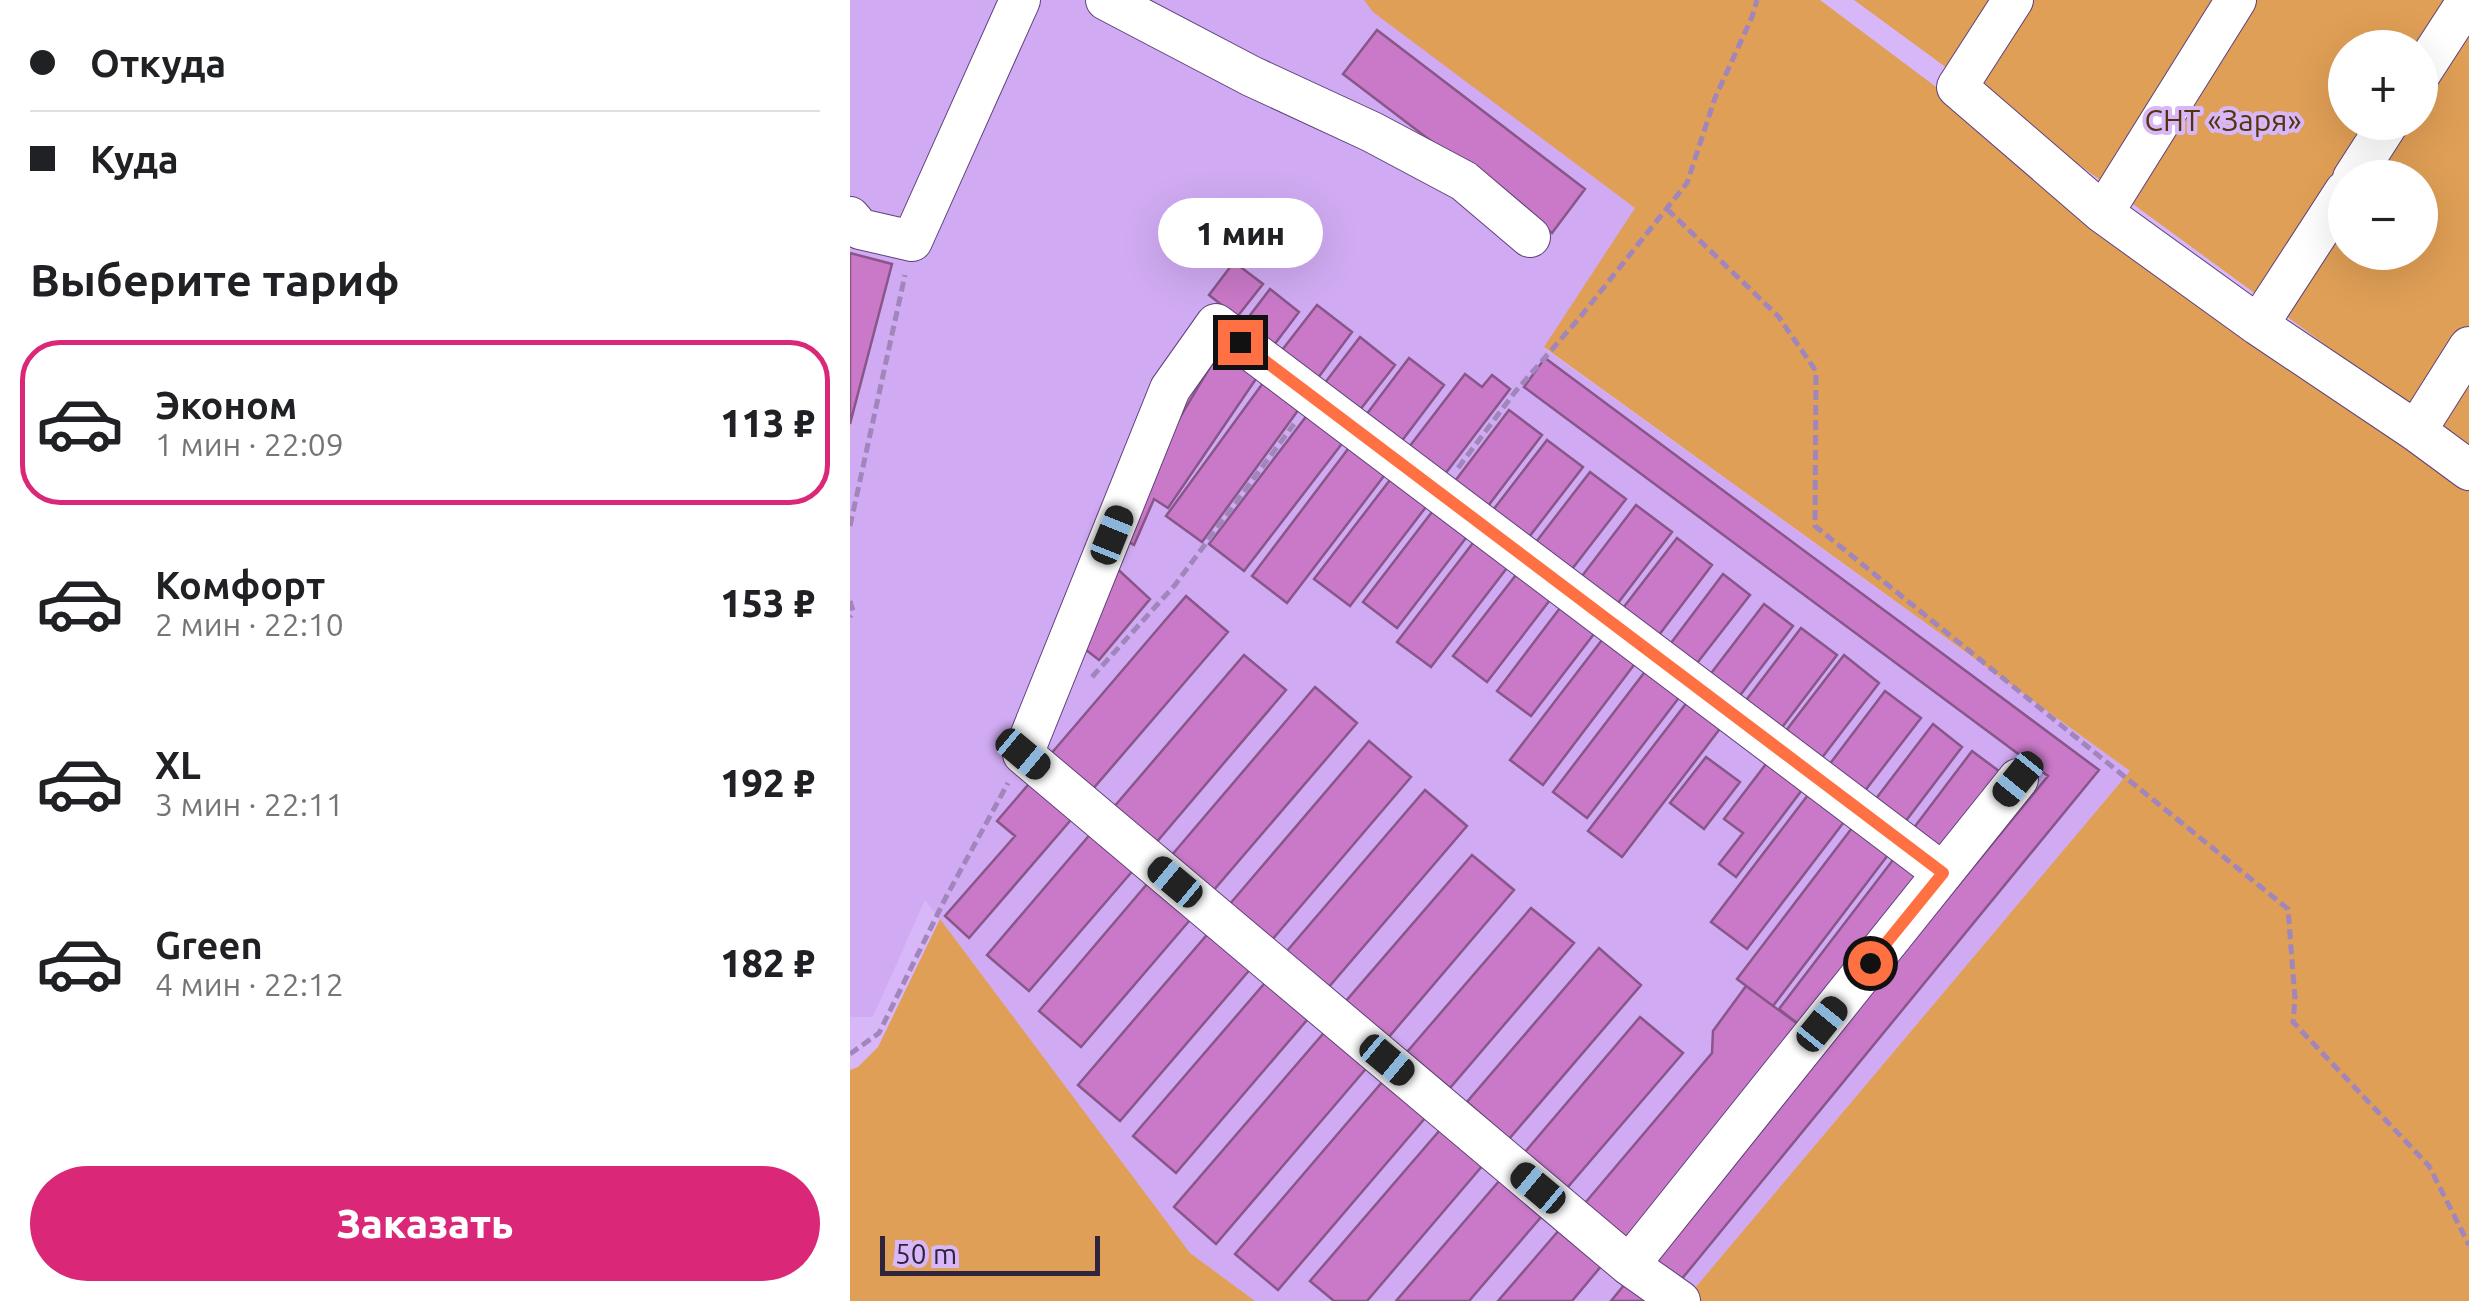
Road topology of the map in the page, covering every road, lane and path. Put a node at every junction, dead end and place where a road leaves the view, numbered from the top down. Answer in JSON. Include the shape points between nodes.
{"nodes":[{"id":1,"x":1020,"y":0,"type":"edge"},
{"id":2,"x":1106,"y":0,"type":"edge"},
{"id":3,"x":1757,"y":0,"type":"edge"},
{"id":4,"x":2014,"y":0,"type":"edge"},
{"id":5,"x":2236,"y":0,"type":"edge"},
{"id":6,"x":2468,"y":0,"type":"edge"},
{"id":7,"x":2438,"y":46,"type":"edge"},
{"id":8,"x":1667,"y":208,"type":"junction"},
{"id":9,"x":2103,"y":213,"type":"junction"},
{"id":10,"x":2328,"y":216,"type":"edge"},
{"id":11,"x":850,"y":217,"type":"edge"},
{"id":12,"x":1530,"y":238,"type":"dead end"},
{"id":13,"x":912,"y":242,"type":"junction"},
{"id":14,"x":2258,"y":325,"type":"junction"},
{"id":15,"x":2469,"y":347,"type":"edge"},
{"id":16,"x":2416,"y":431,"type":"junction"},
{"id":17,"x":2469,"y":470,"type":"edge"},
{"id":18,"x":1440,"y":493,"type":"junction"},
{"id":19,"x":850,"y":526,"type":"edge"},
{"id":20,"x":850,"y":600,"type":"edge"},
{"id":21,"x":850,"y":617,"type":"edge"},
{"id":22,"x":2018,"y":779,"type":"dead end"},
{"id":23,"x":1943,"y":873,"type":"junction"},
{"id":24,"x":2469,"y":1245,"type":"edge"},
{"id":25,"x":1629,"y":1265,"type":"junction"},
{"id":26,"x":1680,"y":1301,"type":"edge"}],
"edges":[{"from":1,"to":13,"type":"lane"},
{"from":2,"to":12,"type":"lane","via":[[1464,181]]},
{"from":3,"to":8,"type":"path","via":[[1714,98],[1687,183]]},
{"from":4,"to":9,"type":"lane","via":[[1957,87]]},
{"from":5,"to":9,"type":"lane"},
{"from":6,"to":7,"type":"lane"},
{"from":8,"to":18,"type":"path"},
{"from":8,"to":24,"type":"path","via":[[1778,316],[1816,371],[1815,526],[2288,909],[2293,1022],[2429,1166]]},
{"from":9,"to":14,"type":"lane"},
{"from":10,"to":14,"type":"lane"},
{"from":11,"to":13,"type":"lane","via":[[860,229]]},
{"from":13,"to":19,"type":"path"},
{"from":14,"to":16,"type":"lane"},
{"from":15,"to":16,"type":"lane"},
{"from":16,"to":17,"type":"lane"},
{"from":18,"to":23,"type":"lane"},
{"from":18,"to":25,"type":"lane","via":[[1216,324],[1170,388],[1023,754]]},
{"from":20,"to":21,"type":"path"},
{"from":22,"to":23,"type":"lane"},
{"from":23,"to":25,"type":"lane"},
{"from":25,"to":26,"type":"lane"}]}
